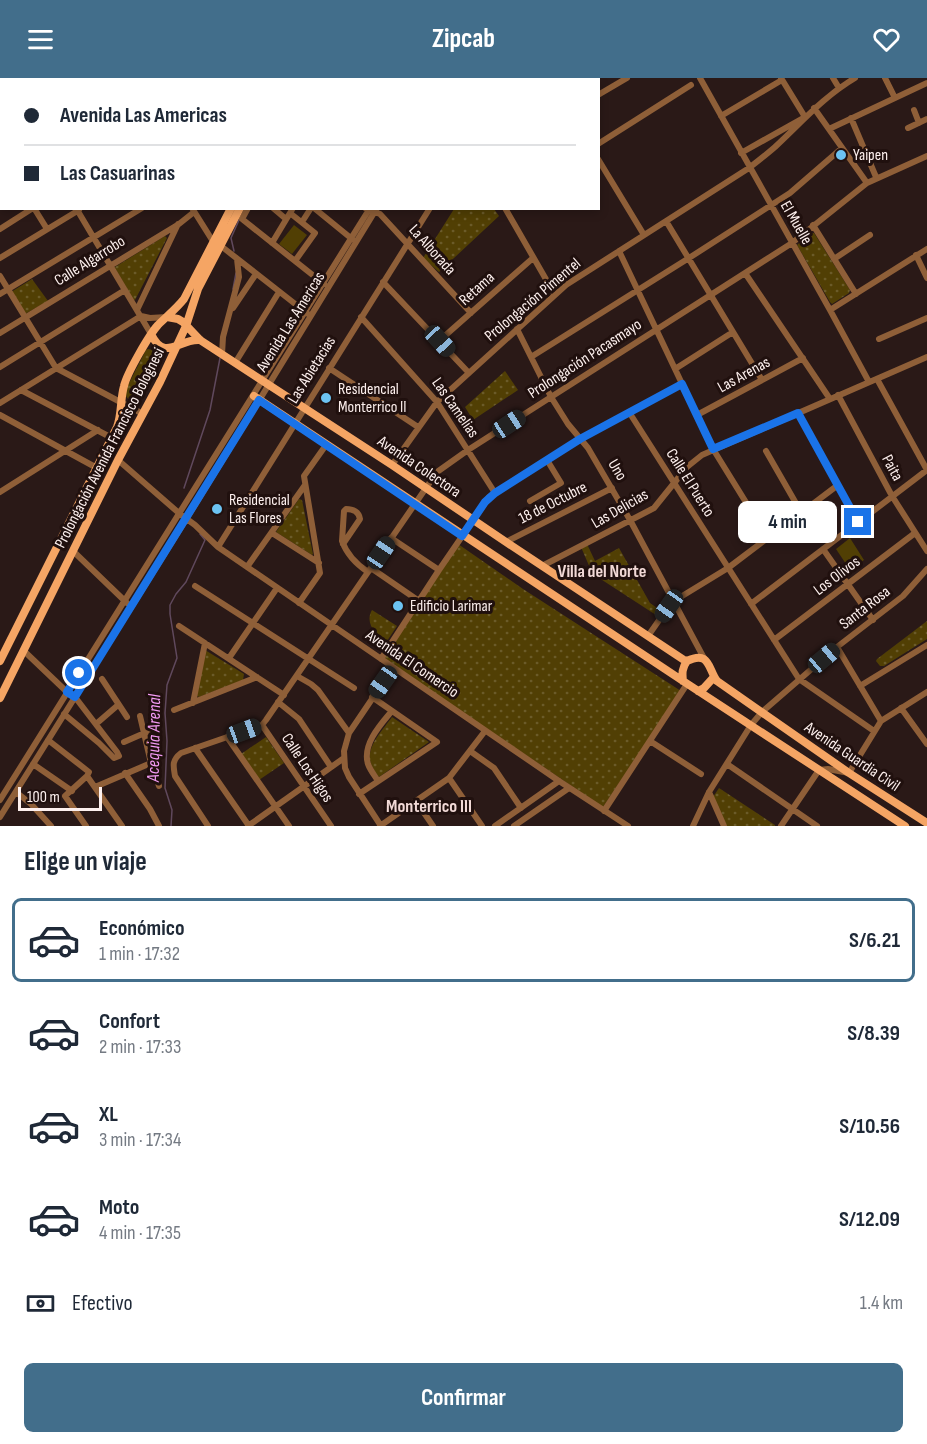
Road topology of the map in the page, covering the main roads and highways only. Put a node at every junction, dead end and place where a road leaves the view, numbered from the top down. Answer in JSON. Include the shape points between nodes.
{"nodes":[{"id":1,"x":230,"y":210,"type":"edge"},
{"id":2,"x":239,"y":210,"type":"edge"},
{"id":3,"x":217,"y":244,"type":"junction"},
{"id":4,"x":167,"y":317,"type":"junction"},
{"id":5,"x":186,"y":326,"type":"junction"},
{"id":6,"x":151,"y":334,"type":"junction"},
{"id":7,"x":200,"y":340,"type":"junction"},
{"id":8,"x":177,"y":346,"type":"junction"},
{"id":9,"x":256,"y":398,"type":"road end"},
{"id":10,"x":0,"y":661,"type":"edge"},
{"id":11,"x":687,"y":661,"type":"junction"},
{"id":12,"x":714,"y":676,"type":"junction"},
{"id":13,"x":685,"y":683,"type":"junction"},
{"id":14,"x":698,"y":691,"type":"junction"},
{"id":15,"x":0,"y":698,"type":"edge"},
{"id":16,"x":751,"y":725,"type":"joint"},
{"id":17,"x":927,"y":824,"type":"edge"},
{"id":18,"x":900,"y":825,"type":"edge"}],
"edges":[{"from":1,"to":3,"type":"main road","name":"Prolongación Avenida Francisco Bolognesi"},
{"from":2,"to":3,"type":"main road","name":"Prolongación Avenida Francisco Bolognesi"},
{"from":3,"to":4,"type":"main road","name":"Prolongación Avenida Francisco Bolognesi","via":[[184,299]]},
{"from":3,"to":5,"type":"main road","name":"Prolongación Avenida Francisco Bolognesi"},
{"from":4,"to":5,"type":"main road"},
{"from":4,"to":6,"type":"main road","name":"Prolongación Avenida Francisco Bolognesi"},
{"from":5,"to":7,"type":"main road","name":"Avenida Colectora"},
{"from":5,"to":8,"type":"main road","name":"Prolongación Avenida Francisco Bolognesi"},
{"from":6,"to":8,"type":"main road","via":[[162,348]]},
{"from":6,"to":10,"type":"main road","name":"Prolongación Avenida Francisco Bolognesi","via":[[123,387],[120,420],[112,438]]},
{"from":7,"to":8,"type":"main road","via":[[187,340]]},
{"from":7,"to":11,"type":"main road","name":"Avenida Colectora"},
{"from":8,"to":15,"type":"main road","name":"Prolongación Avenida Francisco Bolognesi"},
{"from":9,"to":13,"type":"main road","name":"Avenida Colectora"},
{"from":11,"to":12,"type":"main road","via":[[705,660]]},
{"from":11,"to":13,"type":"main road","via":[[682,673]]},
{"from":12,"to":14,"type":"main road"},
{"from":12,"to":17,"type":"main road","name":"Avenida Guardia Civil"},
{"from":13,"to":14,"type":"main road","name":"Avenida Colectora"},
{"from":14,"to":16,"type":"main road","name":"Avenida Colectora"},
{"from":16,"to":18,"type":"main road","name":"Avenida Guardia Civil"}]}
